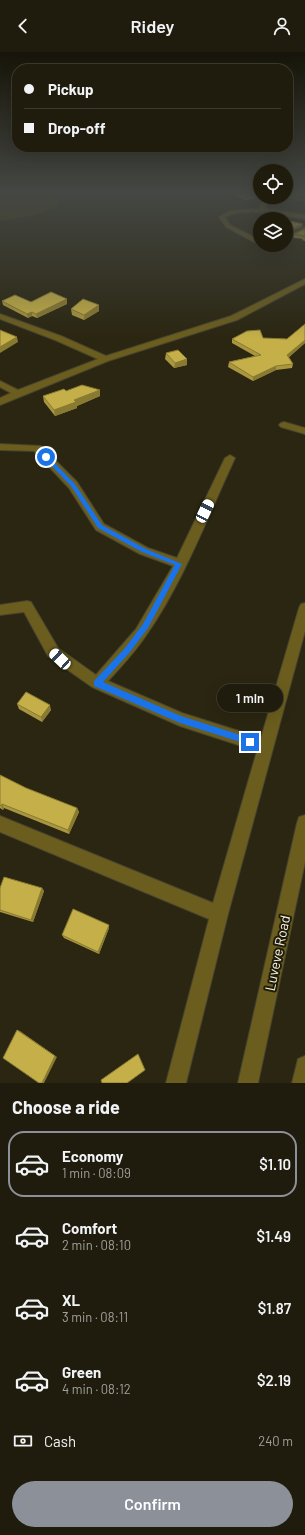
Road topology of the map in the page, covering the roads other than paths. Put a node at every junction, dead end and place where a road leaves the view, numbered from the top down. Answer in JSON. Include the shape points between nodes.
{"nodes":[{"id":1,"x":305,"y":281,"type":"edge"},
{"id":2,"x":0,"y":316,"type":"edge"},
{"id":3,"x":104,"y":359,"type":"junction"},
{"id":4,"x":0,"y":384,"type":"edge"},
{"id":5,"x":18,"y":393,"type":"junction"},
{"id":6,"x":0,"y":402,"type":"edge"},
{"id":7,"x":284,"y":424,"type":"dead end"},
{"id":8,"x":305,"y":431,"type":"edge"},
{"id":9,"x":0,"y":447,"type":"edge"},
{"id":10,"x":230,"y":458,"type":"dead end"},
{"id":11,"x":179,"y":564,"type":"junction"},
{"id":12,"x":305,"y":608,"type":"edge"},
{"id":13,"x":0,"y":610,"type":"edge"},
{"id":14,"x":97,"y":683,"type":"junction"},
{"id":15,"x":265,"y":746,"type":"junction"},
{"id":16,"x":305,"y":823,"type":"edge"},
{"id":17,"x":0,"y":824,"type":"edge"},
{"id":18,"x":219,"y":914,"type":"junction"},
{"id":19,"x":305,"y":1066,"type":"edge"},
{"id":20,"x":176,"y":1083,"type":"edge"},
{"id":21,"x":248,"y":1083,"type":"edge"},
{"id":22,"x":302,"y":1083,"type":"edge"}],
"edges":[{"from":1,"to":3,"type":"street","via":[[234,318]]},
{"from":2,"to":3,"type":"street"},
{"from":3,"to":5,"type":"street"},
{"from":4,"to":5,"type":"street"},
{"from":5,"to":6,"type":"street"},
{"from":7,"to":8,"type":"street"},
{"from":9,"to":11,"type":"street","via":[[37,448],[73,485],[100,527],[144,551]]},
{"from":10,"to":11,"type":"street"},
{"from":11,"to":14,"type":"street","via":[[146,626]]},
{"from":12,"to":15,"type":"street"},
{"from":13,"to":14,"type":"street","via":[[27,606],[53,652]]},
{"from":14,"to":15,"type":"street","via":[[180,720]]},
{"from":15,"to":18,"type":"street"},
{"from":16,"to":21,"type":"street","name":"Luveve Road"},
{"from":17,"to":18,"type":"street"},
{"from":18,"to":20,"type":"street"},
{"from":19,"to":22,"type":"street"}]}
